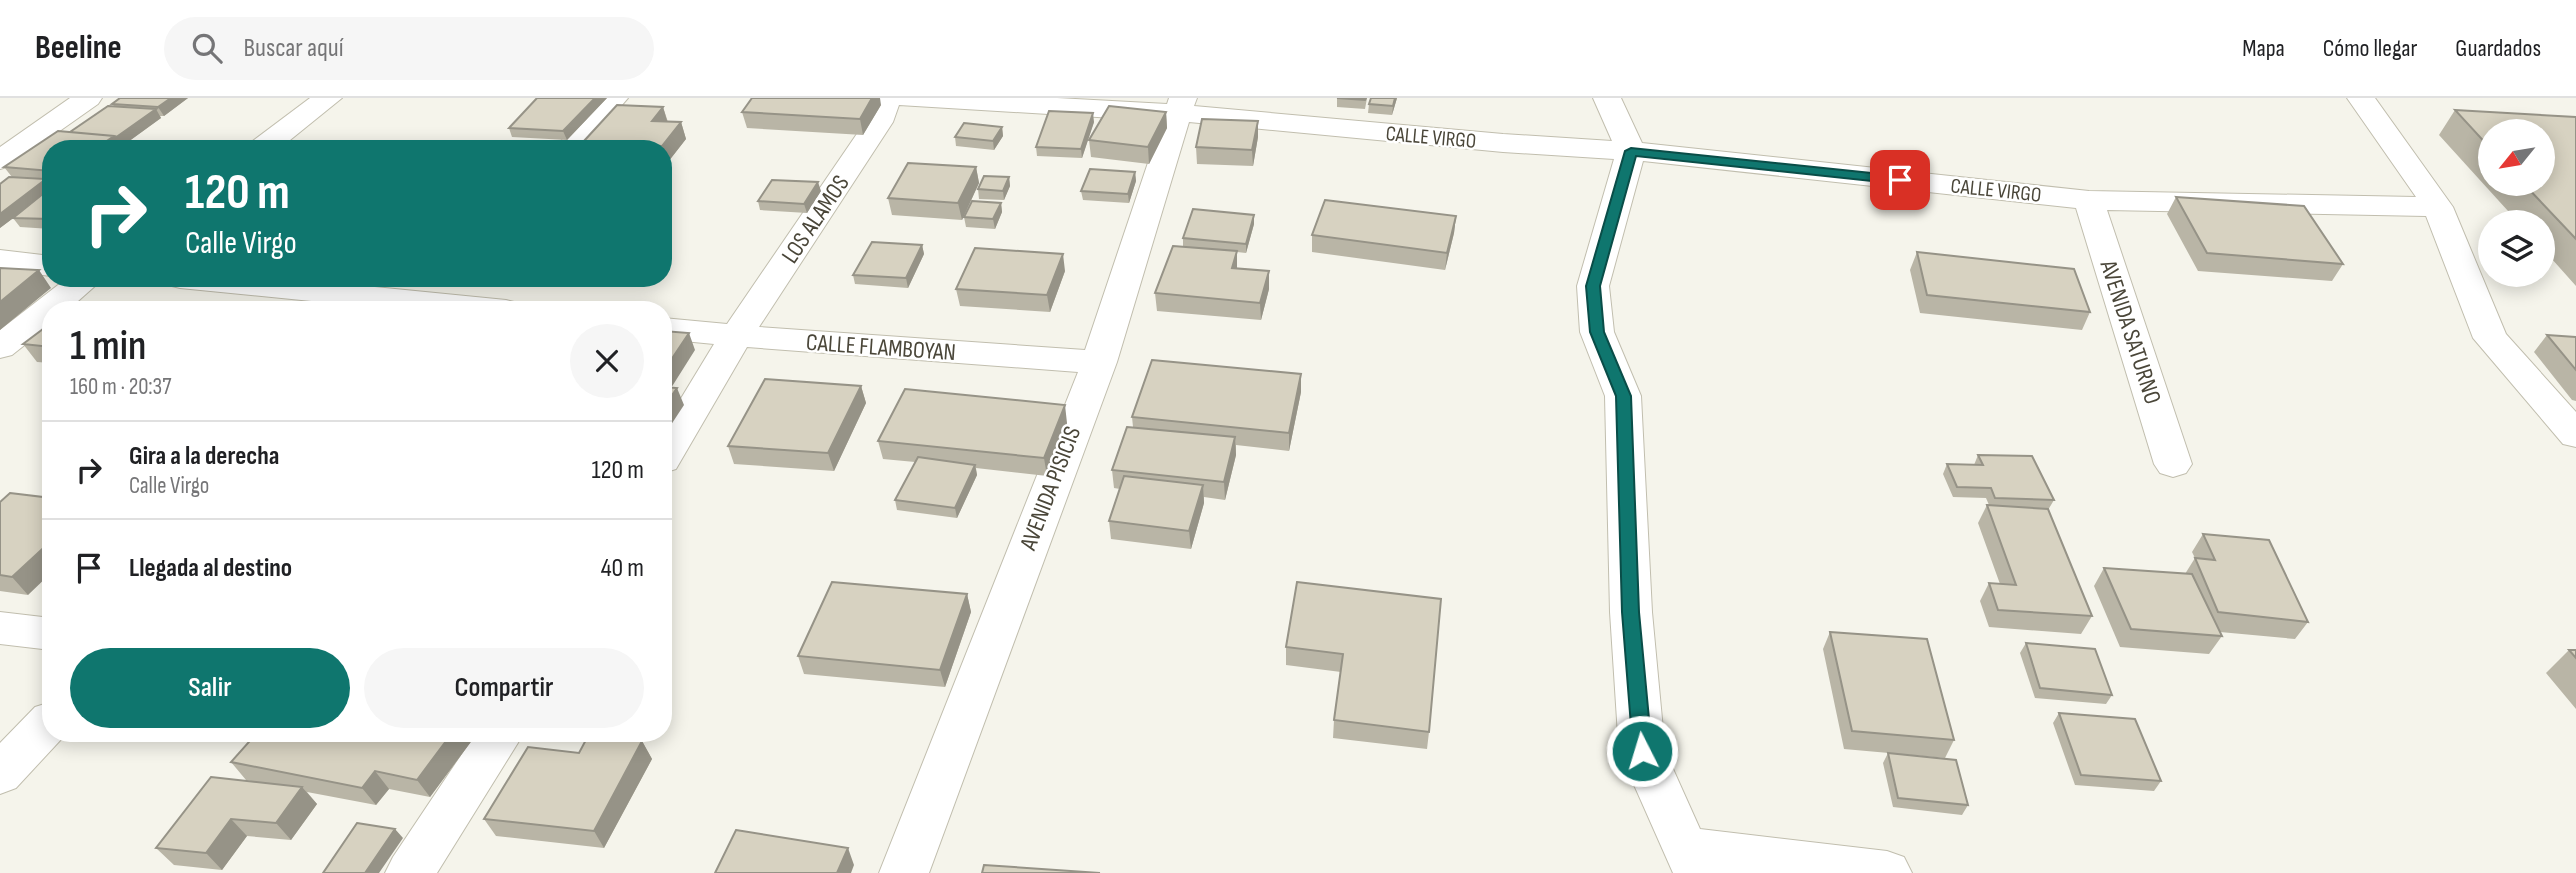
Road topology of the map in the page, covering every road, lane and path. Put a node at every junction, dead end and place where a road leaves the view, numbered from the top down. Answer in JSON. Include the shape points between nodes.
{"nodes":[{"id":1,"x":88,"y":98,"type":"edge"},
{"id":2,"x":328,"y":98,"type":"edge"},
{"id":3,"x":614,"y":98,"type":"edge"},
{"id":4,"x":888,"y":98,"type":"edge"},
{"id":5,"x":904,"y":98,"type":"edge"},
{"id":6,"x":1607,"y":98,"type":"edge"},
{"id":7,"x":2361,"y":98,"type":"edge"},
{"id":8,"x":1180,"y":105,"type":"edge"},
{"id":9,"x":272,"y":140,"type":"edge"},
{"id":10,"x":576,"y":140,"type":"edge"},
{"id":11,"x":1631,"y":151,"type":"junction"},
{"id":12,"x":0,"y":160,"type":"edge"},
{"id":13,"x":2089,"y":200,"type":"junction"},
{"id":14,"x":2438,"y":207,"type":"junction"},
{"id":15,"x":0,"y":260,"type":"edge"},
{"id":16,"x":42,"y":265,"type":"edge"},
{"id":17,"x":77,"y":287,"type":"edge"},
{"id":18,"x":306,"y":287,"type":"edge"},
{"id":19,"x":433,"y":296,"type":"edge"},
{"id":20,"x":59,"y":301,"type":"edge"},
{"id":21,"x":459,"y":301,"type":"edge"},
{"id":22,"x":42,"y":314,"type":"edge"},
{"id":23,"x":672,"y":329,"type":"edge"},
{"id":24,"x":736,"y":337,"type":"junction"},
{"id":25,"x":0,"y":347,"type":"edge"},
{"id":26,"x":1099,"y":362,"type":"junction"},
{"id":27,"x":2576,"y":435,"type":"edge"},
{"id":28,"x":672,"y":445,"type":"edge"},
{"id":29,"x":2173,"y":464,"type":"dead end"},
{"id":30,"x":0,"y":628,"type":"edge"},
{"id":31,"x":42,"y":633,"type":"edge"},
{"id":32,"x":42,"y":730,"type":"edge"},
{"id":33,"x":495,"y":742,"type":"edge"},
{"id":34,"x":0,"y":774,"type":"edge"},
{"id":35,"x":1692,"y":860,"type":"edge"},
{"id":36,"x":410,"y":873,"type":"edge"},
{"id":37,"x":904,"y":873,"type":"edge"},
{"id":38,"x":1887,"y":873,"type":"edge"}],
"edges":[{"from":1,"to":12,"type":"street"},
{"from":2,"to":9,"type":"street"},
{"from":3,"to":10,"type":"street"},
{"from":4,"to":24,"type":"street","name":"LOS ALAMOS","via":[[879,122]]},
{"from":5,"to":8,"type":"street","name":"CALLE VIRGO"},
{"from":6,"to":11,"type":"street"},
{"from":7,"to":14,"type":"street"},
{"from":8,"to":11,"type":"street","name":"CALLE VIRGO","via":[[1503,143]]},
{"from":8,"to":26,"type":"street","name":"AVENIDA PISICIS"},
{"from":11,"to":13,"type":"street","name":"CALLE VIRGO"},
{"from":11,"to":35,"type":"street","via":[[1593,286],[1597,332],[1623,396],[1631,612],[1642,751]]},
{"from":13,"to":14,"type":"street","name":"CALLE VIRGO"},
{"from":13,"to":29,"type":"street","name":"AVENIDA SATURNO"},
{"from":14,"to":27,"type":"street","via":[[2490,338]]},
{"from":15,"to":16,"type":"street"},
{"from":17,"to":20,"type":"street"},
{"from":18,"to":19,"type":"street"},
{"from":19,"to":21,"type":"street"},
{"from":22,"to":25,"type":"street"},
{"from":23,"to":24,"type":"street","name":"CALLE FLAMBOYAN"},
{"from":24,"to":26,"type":"street","name":"CALLE FLAMBOYAN"},
{"from":24,"to":28,"type":"street","name":"LOS ALAMOS"},
{"from":26,"to":37,"type":"street","name":"AVENIDA PISICIS"},
{"from":30,"to":31,"type":"street"},
{"from":32,"to":34,"type":"street"},
{"from":33,"to":36,"type":"street"},
{"from":35,"to":38,"type":"street"}]}
